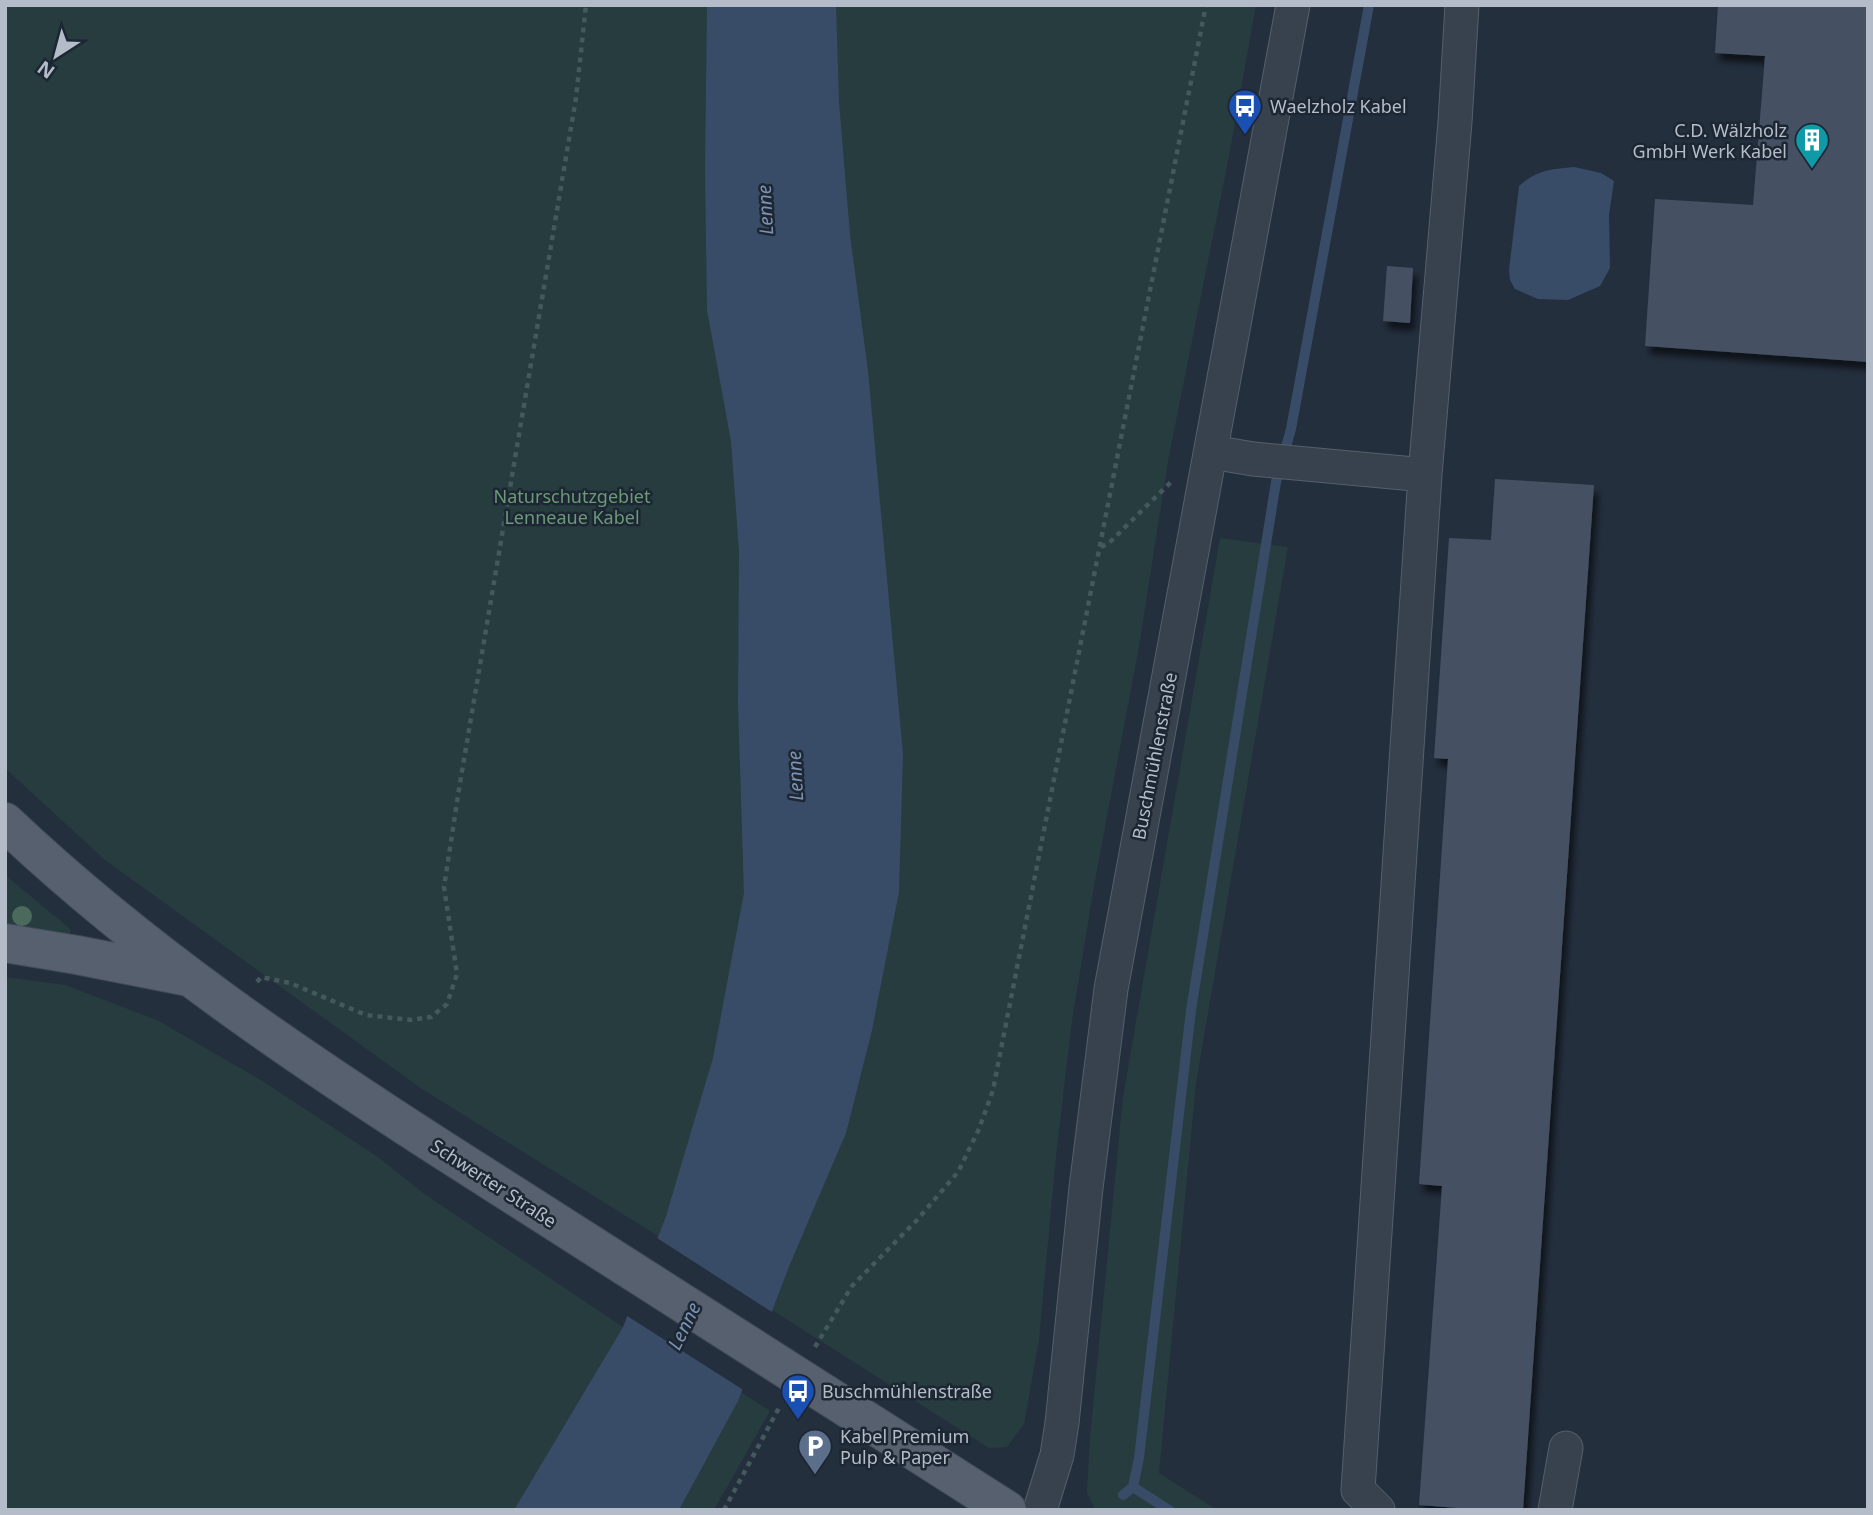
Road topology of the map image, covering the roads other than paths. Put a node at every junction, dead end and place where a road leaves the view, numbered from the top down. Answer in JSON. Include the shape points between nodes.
{"nodes":[{"id":1,"x":1293,"y":5,"type":"edge"},
{"id":2,"x":1462,"y":5,"type":"edge"},
{"id":3,"x":1209,"y":466,"type":"junction"},
{"id":4,"x":1425,"y":475,"type":"junction"},
{"id":5,"x":5,"y":822,"type":"edge"},
{"id":6,"x":5,"y":943,"type":"edge"},
{"id":7,"x":192,"y":978,"type":"junction"},
{"id":8,"x":1566,"y":1448,"type":"dead end"},
{"id":9,"x":1007,"y":1510,"type":"edge"},
{"id":10,"x":1040,"y":1510,"type":"edge"},
{"id":11,"x":1378,"y":1510,"type":"edge"},
{"id":12,"x":1555,"y":1510,"type":"edge"}],
"edges":[{"from":1,"to":3,"type":"street","name":"Buschmühlenstraße"},
{"from":2,"to":4,"type":"street"},
{"from":3,"to":4,"type":"street","via":[[1253,458]]},
{"from":3,"to":10,"type":"street","name":"Buschmühlenstraße","via":[[1111,989],[1062,1423]]},
{"from":4,"to":11,"type":"street","via":[[1358,1490]]},
{"from":5,"to":7,"type":"main road","name":"Schwerter Straße"},
{"from":6,"to":7,"type":"main road"},
{"from":7,"to":9,"type":"main road","name":"Schwerter Straße","bridge":true,"via":[[400,1123]]},
{"from":8,"to":12,"type":"street"}]}
